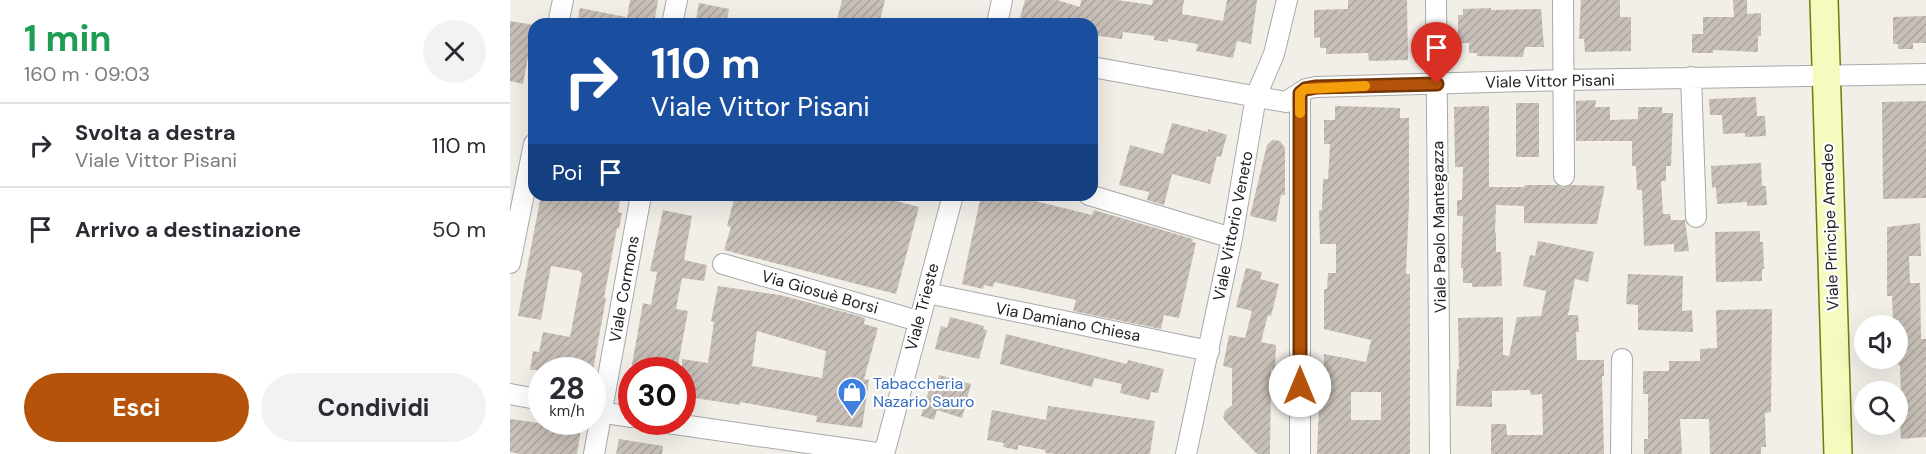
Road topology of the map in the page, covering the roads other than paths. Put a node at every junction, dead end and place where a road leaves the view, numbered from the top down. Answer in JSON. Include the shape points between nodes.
{"nodes":[{"id":1,"x":563,"y":0,"type":"edge"},
{"id":2,"x":677,"y":0,"type":"edge"},
{"id":3,"x":1002,"y":0,"type":"edge"},
{"id":4,"x":1287,"y":0,"type":"edge"},
{"id":5,"x":1436,"y":0,"type":"edge"},
{"id":6,"x":1563,"y":0,"type":"edge"},
{"id":7,"x":1824,"y":0,"type":"edge"},
{"id":8,"x":559,"y":18,"type":"edge"},
{"id":9,"x":673,"y":18,"type":"edge"},
{"id":10,"x":998,"y":18,"type":"edge"},
{"id":11,"x":1098,"y":68,"type":"edge"},
{"id":12,"x":1926,"y":74,"type":"edge"},
{"id":13,"x":1825,"y":75,"type":"junction"},
{"id":14,"x":1691,"y":77,"type":"junction"},
{"id":15,"x":1564,"y":80,"type":"junction"},
{"id":16,"x":1437,"y":84,"type":"junction"},
{"id":17,"x":1300,"y":93,"type":"junction"},
{"id":18,"x":1256,"y":96,"type":"junction"},
{"id":19,"x":528,"y":174,"type":"edge"},
{"id":20,"x":1564,"y":176,"type":"dead end"},
{"id":21,"x":1098,"y":198,"type":"edge"},
{"id":22,"x":640,"y":201,"type":"edge"},
{"id":23,"x":949,"y":201,"type":"edge"},
{"id":24,"x":1696,"y":217,"type":"dead end"},
{"id":25,"x":1232,"y":238,"type":"junction"},
{"id":26,"x":510,"y":263,"type":"edge"},
{"id":27,"x":723,"y":264,"type":"dead end"},
{"id":28,"x":927,"y":293,"type":"junction"},
{"id":29,"x":918,"y":321,"type":"junction"},
{"id":30,"x":1209,"y":351,"type":"junction"},
{"id":31,"x":1622,"y":359,"type":"dead end"},
{"id":32,"x":606,"y":368,"type":"edge"},
{"id":33,"x":510,"y":394,"type":"edge"},
{"id":34,"x":528,"y":397,"type":"edge"},
{"id":35,"x":696,"y":427,"type":"edge"},
{"id":36,"x":595,"y":435,"type":"edge"},
{"id":37,"x":594,"y":454,"type":"edge"},
{"id":38,"x":884,"y":454,"type":"edge"},
{"id":39,"x":1186,"y":454,"type":"edge"},
{"id":40,"x":1300,"y":454,"type":"edge"},
{"id":41,"x":1440,"y":454,"type":"edge"},
{"id":42,"x":1622,"y":454,"type":"edge"},
{"id":43,"x":1838,"y":454,"type":"edge"}],
"edges":[{"from":1,"to":8,"type":"street"},
{"from":2,"to":9,"type":"street"},
{"from":3,"to":10,"type":"street"},
{"from":4,"to":18,"type":"street","name":"Viale Vittorio Veneto","via":[[1274,54]]},
{"from":5,"to":16,"type":"street","name":"Viale Paolo Mantegazza"},
{"from":6,"to":15,"type":"street"},
{"from":7,"to":13,"type":"street","name":"Viale Principe Amedeo"},
{"from":11,"to":18,"type":"street","name":"Viale Vittor Pisani"},
{"from":12,"to":13,"type":"street","name":"Viale Vittor Pisani"},
{"from":13,"to":14,"type":"street","name":"Viale Vittor Pisani"},
{"from":13,"to":43,"type":"street","name":"Viale Principe Amedeo"},
{"from":14,"to":15,"type":"street","name":"Viale Vittor Pisani"},
{"from":14,"to":24,"type":"street"},
{"from":15,"to":16,"type":"street","name":"Viale Vittor Pisani"},
{"from":15,"to":20,"type":"street"},
{"from":16,"to":17,"type":"street","name":"Viale Vittor Pisani","via":[[1316,87]]},
{"from":16,"to":41,"type":"street","name":"Viale Paolo Mantegazza"},
{"from":17,"to":18,"type":"street","name":"Viale Vittor Pisani","via":[[1286,102]]},
{"from":17,"to":40,"type":"street"},
{"from":18,"to":25,"type":"street","name":"Viale Vittorio Veneto"},
{"from":19,"to":26,"type":"street"},
{"from":21,"to":25,"type":"street"},
{"from":22,"to":32,"type":"street","name":"Viale Cormons"},
{"from":23,"to":28,"type":"street","name":"Viale Trieste"},
{"from":25,"to":30,"type":"street","name":"Viale Vittorio Veneto"},
{"from":27,"to":29,"type":"street","name":"Via Giosuè Borsi"},
{"from":28,"to":29,"type":"street","name":"Viale Trieste"},
{"from":28,"to":30,"type":"street","name":"Via Damiano Chiesa"},
{"from":29,"to":38,"type":"street","name":"Viale Trieste"},
{"from":30,"to":39,"type":"street","name":"Viale Vittorio Veneto"},
{"from":31,"to":42,"type":"street"},
{"from":33,"to":34,"type":"street"},
{"from":35,"to":38,"type":"street"},
{"from":36,"to":37,"type":"street","name":"Viale Cormons"}]}
